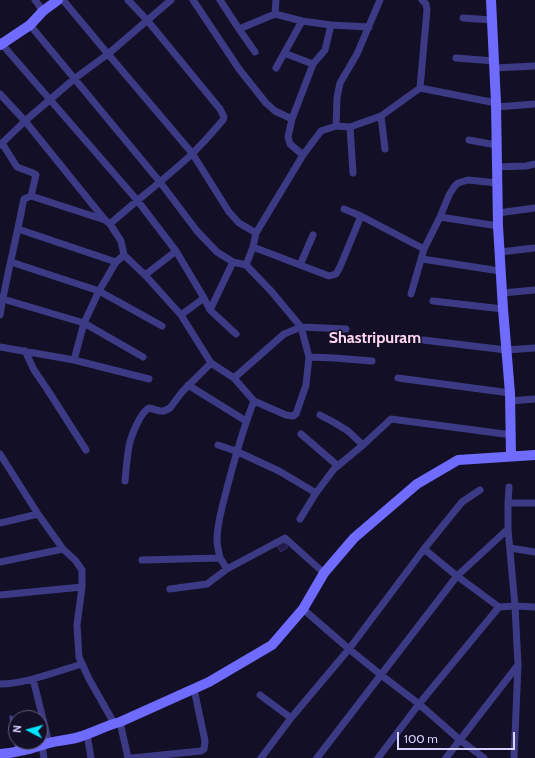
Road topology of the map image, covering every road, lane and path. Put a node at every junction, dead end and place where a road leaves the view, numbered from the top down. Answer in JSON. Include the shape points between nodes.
{"nodes":[{"id":1,"x":35,"y":0,"type":"edge"},
{"id":2,"x":58,"y":0,"type":"edge"},
{"id":3,"x":63,"y":0,"type":"edge"},
{"id":4,"x":128,"y":0,"type":"edge"},
{"id":5,"x":171,"y":0,"type":"edge"},
{"id":6,"x":193,"y":0,"type":"edge"},
{"id":7,"x":220,"y":0,"type":"edge"},
{"id":8,"x":276,"y":0,"type":"edge"},
{"id":9,"x":380,"y":0,"type":"edge"},
{"id":10,"x":422,"y":0,"type":"edge"},
{"id":11,"x":493,"y":3,"type":"edge"},
{"id":12,"x":43,"y":11,"type":"junction"},
{"id":13,"x":275,"y":14,"type":"junction"},
{"id":14,"x":463,"y":18,"type":"dead end"},
{"id":15,"x":147,"y":20,"type":"junction"},
{"id":16,"x":492,"y":20,"type":"junction"},
{"id":17,"x":302,"y":21,"type":"junction"},
{"id":18,"x":30,"y":24,"type":"junction"},
{"id":19,"x":332,"y":25,"type":"junction"},
{"id":20,"x":369,"y":26,"type":"junction"},
{"id":21,"x":239,"y":29,"type":"junction"},
{"id":22,"x":1,"y":44,"type":"edge"},
{"id":23,"x":255,"y":52,"type":"dead end"},
{"id":24,"x":284,"y":53,"type":"junction"},
{"id":25,"x":108,"y":54,"type":"junction"},
{"id":26,"x":456,"y":58,"type":"dead end"},
{"id":27,"x":313,"y":64,"type":"junction"},
{"id":28,"x":494,"y":65,"type":"junction"},
{"id":29,"x":535,"y":66,"type":"edge"},
{"id":30,"x":276,"y":68,"type":"dead end"},
{"id":31,"x":74,"y":79,"type":"junction"},
{"id":32,"x":420,"y":88,"type":"junction"},
{"id":33,"x":0,"y":95,"type":"edge"},
{"id":34,"x":50,"y":100,"type":"junction"},
{"id":35,"x":535,"y":104,"type":"edge"},
{"id":36,"x":496,"y":105,"type":"junction"},
{"id":37,"x":381,"y":116,"type":"junction"},
{"id":38,"x":292,"y":119,"type":"junction"},
{"id":39,"x":25,"y":121,"type":"junction"},
{"id":40,"x":336,"y":126,"type":"junction"},
{"id":41,"x":350,"y":127,"type":"junction"},
{"id":42,"x":469,"y":140,"type":"dead end"},
{"id":43,"x":1,"y":144,"type":"edge"},
{"id":44,"x":496,"y":145,"type":"junction"},
{"id":45,"x":385,"y":149,"type":"dead end"},
{"id":46,"x":192,"y":153,"type":"junction"},
{"id":47,"x":303,"y":155,"type":"junction"},
{"id":48,"x":535,"y":164,"type":"edge"},
{"id":49,"x":497,"y":167,"type":"junction"},
{"id":50,"x":353,"y":173,"type":"dead end"},
{"id":51,"x":160,"y":182,"type":"junction"},
{"id":52,"x":497,"y":183,"type":"junction"},
{"id":53,"x":31,"y":196,"type":"junction"},
{"id":54,"x":137,"y":200,"type":"junction"},
{"id":55,"x":535,"y":208,"type":"edge"},
{"id":56,"x":344,"y":209,"type":"dead end"},
{"id":57,"x":498,"y":213,"type":"junction"},
{"id":58,"x":361,"y":216,"type":"junction"},
{"id":59,"x":440,"y":217,"type":"junction"},
{"id":60,"x":107,"y":222,"type":"junction"},
{"id":61,"x":498,"y":226,"type":"junction"},
{"id":62,"x":18,"y":229,"type":"junction"},
{"id":63,"x":256,"y":233,"type":"junction"},
{"id":64,"x":314,"y":235,"type":"dead end"},
{"id":65,"x":253,"y":247,"type":"junction"},
{"id":66,"x":535,"y":248,"type":"edge"},
{"id":67,"x":424,"y":249,"type":"junction"},
{"id":68,"x":176,"y":251,"type":"junction"},
{"id":69,"x":500,"y":252,"type":"junction"},
{"id":70,"x":124,"y":255,"type":"junction"},
{"id":71,"x":422,"y":259,"type":"junction"},
{"id":72,"x":11,"y":262,"type":"junction"},
{"id":73,"x":116,"y":262,"type":"junction"},
{"id":74,"x":233,"y":262,"type":"junction"},
{"id":75,"x":246,"y":265,"type":"junction"},
{"id":76,"x":300,"y":265,"type":"junction"},
{"id":77,"x":500,"y":270,"type":"junction"},
{"id":78,"x":145,"y":275,"type":"junction"},
{"id":79,"x":535,"y":290,"type":"edge"},
{"id":80,"x":99,"y":291,"type":"junction"},
{"id":81,"x":502,"y":293,"type":"junction"},
{"id":82,"x":411,"y":294,"type":"dead end"},
{"id":83,"x":204,"y":298,"type":"junction"},
{"id":84,"x":3,"y":299,"type":"junction"},
{"id":85,"x":433,"y":301,"type":"dead end"},
{"id":86,"x":503,"y":309,"type":"junction"},
{"id":87,"x":210,"y":310,"type":"junction"},
{"id":88,"x":0,"y":315,"type":"edge"},
{"id":89,"x":181,"y":315,"type":"junction"},
{"id":90,"x":84,"y":323,"type":"junction"},
{"id":91,"x":162,"y":326,"type":"dead end"},
{"id":92,"x":301,"y":327,"type":"junction"},
{"id":93,"x":346,"y":329,"type":"dead end"},
{"id":94,"x":236,"y":334,"type":"dead end"},
{"id":95,"x":423,"y":340,"type":"dead end"},
{"id":96,"x":0,"y":347,"type":"edge"},
{"id":97,"x":535,"y":348,"type":"edge"},
{"id":98,"x":506,"y":350,"type":"junction"},
{"id":99,"x":26,"y":351,"type":"junction"},
{"id":100,"x":143,"y":357,"type":"dead end"},
{"id":101,"x":309,"y":357,"type":"junction"},
{"id":102,"x":74,"y":360,"type":"junction"},
{"id":103,"x":372,"y":361,"type":"dead end"},
{"id":104,"x":211,"y":363,"type":"junction"},
{"id":105,"x":234,"y":378,"type":"junction"},
{"id":106,"x":398,"y":378,"type":"dead end"},
{"id":107,"x":149,"y":379,"type":"dead end"},
{"id":108,"x":188,"y":385,"type":"junction"},
{"id":109,"x":510,"y":397,"type":"junction"},
{"id":110,"x":535,"y":399,"type":"edge"},
{"id":111,"x":254,"y":401,"type":"junction"},
{"id":112,"x":320,"y":416,"type":"dead end"},
{"id":113,"x":246,"y":421,"type":"junction"},
{"id":114,"x":301,"y":434,"type":"dead end"},
{"id":115,"x":512,"y":435,"type":"junction"},
{"id":116,"x":218,"y":445,"type":"dead end"},
{"id":117,"x":363,"y":446,"type":"junction"},
{"id":118,"x":86,"y":450,"type":"dead end"},
{"id":119,"x":236,"y":451,"type":"junction"},
{"id":120,"x":535,"y":455,"type":"edge"},
{"id":121,"x":511,"y":456,"type":"junction"},
{"id":122,"x":1,"y":458,"type":"edge"},
{"id":123,"x":338,"y":466,"type":"junction"},
{"id":124,"x":125,"y":481,"type":"dead end"},
{"id":125,"x":509,"y":487,"type":"dead end"},
{"id":126,"x":480,"y":490,"type":"dead end"},
{"id":127,"x":316,"y":493,"type":"junction"},
{"id":128,"x":508,"y":503,"type":"junction"},
{"id":129,"x":535,"y":503,"type":"edge"},
{"id":130,"x":38,"y":514,"type":"junction"},
{"id":131,"x":300,"y":519,"type":"dead end"},
{"id":132,"x":0,"y":523,"type":"edge"},
{"id":133,"x":508,"y":529,"type":"junction"},
{"id":134,"x":510,"y":548,"type":"junction"},
{"id":135,"x":63,"y":549,"type":"junction"},
{"id":136,"x":424,"y":549,"type":"junction"},
{"id":137,"x":535,"y":552,"type":"edge"},
{"id":138,"x":220,"y":558,"type":"junction"},
{"id":139,"x":142,"y":560,"type":"dead end"},
{"id":140,"x":0,"y":562,"type":"edge"},
{"id":141,"x":227,"y":569,"type":"junction"},
{"id":142,"x":324,"y":573,"type":"junction"},
{"id":143,"x":457,"y":576,"type":"junction"},
{"id":144,"x":82,"y":587,"type":"junction"},
{"id":145,"x":170,"y":589,"type":"dead end"},
{"id":146,"x":0,"y":595,"type":"edge"},
{"id":147,"x":515,"y":606,"type":"junction"},
{"id":148,"x":499,"y":607,"type":"junction"},
{"id":149,"x":535,"y":607,"type":"edge"},
{"id":150,"x":303,"y":609,"type":"junction"},
{"id":151,"x":349,"y":649,"type":"junction"},
{"id":152,"x":82,"y":664,"type":"junction"},
{"id":153,"x":518,"y":665,"type":"junction"},
{"id":154,"x":381,"y":675,"type":"junction"},
{"id":155,"x":33,"y":679,"type":"junction"},
{"id":156,"x":0,"y":684,"type":"edge"},
{"id":157,"x":194,"y":689,"type":"junction"},
{"id":158,"x":260,"y":695,"type":"dead end"},
{"id":159,"x":419,"y":704,"type":"junction"},
{"id":160,"x":39,"y":710,"type":"edge"},
{"id":161,"x":291,"y":718,"type":"junction"},
{"id":162,"x":117,"y":722,"type":"junction"},
{"id":163,"x":87,"y":734,"type":"junction"},
{"id":164,"x":460,"y":740,"type":"junction"},
{"id":165,"x":48,"y":744,"type":"edge"},
{"id":166,"x":25,"y":750,"type":"edge"},
{"id":167,"x":17,"y":752,"type":"joint"},
{"id":168,"x":0,"y":754,"type":"edge"},
{"id":169,"x":90,"y":758,"type":"edge"},
{"id":170,"x":128,"y":758,"type":"edge"},
{"id":171,"x":132,"y":758,"type":"edge"},
{"id":172,"x":261,"y":758,"type":"edge"},
{"id":173,"x":317,"y":758,"type":"edge"},
{"id":174,"x":378,"y":758,"type":"edge"},
{"id":175,"x":446,"y":758,"type":"edge"},
{"id":176,"x":484,"y":758,"type":"edge"},
{"id":177,"x":514,"y":758,"type":"edge"}],
"edges":[{"from":1,"to":12,"type":"street"},
{"from":2,"to":12,"type":"street"},
{"from":3,"to":25,"type":"street"},
{"from":4,"to":15,"type":"street"},
{"from":5,"to":15,"type":"street"},
{"from":6,"to":38,"type":"street","via":[[239,69],[266,103],[275,111]]},
{"from":7,"to":21,"type":"street"},
{"from":8,"to":13,"type":"street"},
{"from":9,"to":20,"type":"street"},
{"from":10,"to":32,"type":"street","via":[[427,10]]},
{"from":11,"to":16,"type":"street"},
{"from":12,"to":18,"type":"street"},
{"from":13,"to":17,"type":"street"},
{"from":13,"to":21,"type":"street"},
{"from":14,"to":16,"type":"street"},
{"from":15,"to":25,"type":"street"},
{"from":15,"to":46,"type":"street","via":[[224,117]]},
{"from":16,"to":28,"type":"street"},
{"from":17,"to":19,"type":"street"},
{"from":17,"to":24,"type":"street"},
{"from":18,"to":22,"type":"street"},
{"from":18,"to":31,"type":"street"},
{"from":19,"to":20,"type":"street"},
{"from":19,"to":27,"type":"street","via":[[325,50]]},
{"from":20,"to":40,"type":"street","via":[[340,83]]},
{"from":21,"to":23,"type":"street"},
{"from":22,"to":34,"type":"street"},
{"from":24,"to":27,"type":"street"},
{"from":24,"to":30,"type":"street"},
{"from":25,"to":31,"type":"street"},
{"from":25,"to":46,"type":"street"},
{"from":26,"to":28,"type":"street"},
{"from":27,"to":38,"type":"street"},
{"from":28,"to":29,"type":"street"},
{"from":28,"to":36,"type":"street"},
{"from":31,"to":34,"type":"street"},
{"from":31,"to":51,"type":"street"},
{"from":32,"to":36,"type":"street"},
{"from":32,"to":37,"type":"street"},
{"from":33,"to":39,"type":"street"},
{"from":34,"to":39,"type":"street"},
{"from":34,"to":54,"type":"street"},
{"from":35,"to":36,"type":"street"},
{"from":36,"to":44,"type":"street"},
{"from":37,"to":41,"type":"street"},
{"from":37,"to":45,"type":"street"},
{"from":38,"to":47,"type":"street","via":[[288,138],[290,144]]},
{"from":39,"to":43,"type":"street"},
{"from":39,"to":60,"type":"street"},
{"from":40,"to":41,"type":"street"},
{"from":40,"to":47,"type":"street","via":[[321,131]]},
{"from":41,"to":50,"type":"street"},
{"from":42,"to":44,"type":"street"},
{"from":43,"to":53,"type":"street","via":[[17,167],[36,175]]},
{"from":44,"to":49,"type":"street"},
{"from":46,"to":51,"type":"street"},
{"from":46,"to":63,"type":"street","via":[[229,212],[239,223]]},
{"from":47,"to":63,"type":"street"},
{"from":48,"to":49,"type":"street"},
{"from":49,"to":52,"type":"street"},
{"from":51,"to":54,"type":"street"},
{"from":51,"to":74,"type":"street","via":[[197,232],[217,252]]},
{"from":52,"to":57,"type":"street"},
{"from":52,"to":59,"type":"street","via":[[468,180],[458,183],[448,195]]},
{"from":53,"to":60,"type":"street"},
{"from":53,"to":62,"type":"street","via":[[24,199]]},
{"from":54,"to":60,"type":"street"},
{"from":54,"to":68,"type":"street"},
{"from":55,"to":57,"type":"street"},
{"from":56,"to":58,"type":"street"},
{"from":57,"to":61,"type":"street"},
{"from":58,"to":67,"type":"street"},
{"from":58,"to":76,"type":"street","via":[[336,274],[329,276]]},
{"from":59,"to":61,"type":"street"},
{"from":59,"to":67,"type":"street"},
{"from":60,"to":70,"type":"street","via":[[121,241]]},
{"from":61,"to":69,"type":"street"},
{"from":62,"to":72,"type":"street"},
{"from":62,"to":73,"type":"street"},
{"from":63,"to":65,"type":"street"},
{"from":64,"to":76,"type":"street"},
{"from":65,"to":75,"type":"street"},
{"from":65,"to":76,"type":"street"},
{"from":66,"to":69,"type":"street"},
{"from":67,"to":71,"type":"street"},
{"from":68,"to":78,"type":"street"},
{"from":68,"to":83,"type":"street"},
{"from":69,"to":77,"type":"street"},
{"from":70,"to":73,"type":"street"},
{"from":70,"to":78,"type":"street"},
{"from":71,"to":77,"type":"street"},
{"from":71,"to":82,"type":"street"},
{"from":72,"to":80,"type":"street"},
{"from":72,"to":84,"type":"street"},
{"from":73,"to":80,"type":"street"},
{"from":74,"to":75,"type":"street"},
{"from":74,"to":87,"type":"street"},
{"from":75,"to":92,"type":"street","via":[[272,291]]},
{"from":77,"to":81,"type":"street"},
{"from":78,"to":89,"type":"street"},
{"from":79,"to":81,"type":"street"},
{"from":80,"to":90,"type":"street"},
{"from":80,"to":91,"type":"street"},
{"from":81,"to":86,"type":"street"},
{"from":83,"to":87,"type":"street"},
{"from":83,"to":89,"type":"street"},
{"from":84,"to":88,"type":"street"},
{"from":84,"to":90,"type":"street"},
{"from":85,"to":86,"type":"street"},
{"from":86,"to":98,"type":"street"},
{"from":87,"to":94,"type":"street"},
{"from":89,"to":104,"type":"street"},
{"from":90,"to":100,"type":"street"},
{"from":90,"to":102,"type":"street"},
{"from":92,"to":93,"type":"street"},
{"from":92,"to":101,"type":"street"},
{"from":92,"to":105,"type":"street","via":[[284,334]]},
{"from":95,"to":98,"type":"street"},
{"from":96,"to":99,"type":"street"},
{"from":97,"to":98,"type":"street"},
{"from":98,"to":109,"type":"street"},
{"from":99,"to":102,"type":"street"},
{"from":99,"to":118,"type":"street","via":[[34,370]]},
{"from":101,"to":103,"type":"street"},
{"from":101,"to":111,"type":"street","via":[[306,385],[296,414],[286,415]]},
{"from":102,"to":107,"type":"street"},
{"from":104,"to":105,"type":"street"},
{"from":104,"to":108,"type":"street"},
{"from":105,"to":111,"type":"street"},
{"from":106,"to":109,"type":"street"},
{"from":108,"to":113,"type":"street"},
{"from":108,"to":124,"type":"street","via":[[170,408],[160,411],[149,408],[139,419],[129,445]]},
{"from":109,"to":110,"type":"street"},
{"from":109,"to":115,"type":"street"},
{"from":111,"to":113,"type":"street"},
{"from":112,"to":117,"type":"street","via":[[348,431]]},
{"from":113,"to":119,"type":"street"},
{"from":114,"to":123,"type":"street"},
{"from":115,"to":117,"type":"street","via":[[391,419]]},
{"from":115,"to":121,"type":"street"},
{"from":116,"to":119,"type":"street"},
{"from":117,"to":123,"type":"street"},
{"from":119,"to":127,"type":"street","via":[[279,471]]},
{"from":119,"to":138,"type":"street","via":[[218,527]]},
{"from":120,"to":121,"type":"street"},
{"from":121,"to":142,"type":"street","via":[[458,460],[417,484],[354,538]]},
{"from":122,"to":130,"type":"street"},
{"from":123,"to":127,"type":"street"},
{"from":125,"to":128,"type":"street"},
{"from":126,"to":136,"type":"street","via":[[462,502]]},
{"from":127,"to":131,"type":"street"},
{"from":128,"to":129,"type":"street"},
{"from":128,"to":133,"type":"street"},
{"from":130,"to":132,"type":"street"},
{"from":130,"to":135,"type":"street"},
{"from":133,"to":134,"type":"street"},
{"from":133,"to":143,"type":"street"},
{"from":134,"to":137,"type":"street"},
{"from":134,"to":147,"type":"street"},
{"from":135,"to":140,"type":"street"},
{"from":135,"to":144,"type":"street","via":[[82,570]]},
{"from":136,"to":143,"type":"street"},
{"from":136,"to":151,"type":"street"},
{"from":138,"to":139,"type":"street"},
{"from":138,"to":141,"type":"street"},
{"from":141,"to":142,"type":"street","via":[[285,538]]},
{"from":141,"to":145,"type":"street","via":[[207,584]]},
{"from":142,"to":150,"type":"street"},
{"from":143,"to":148,"type":"street"},
{"from":143,"to":154,"type":"street"},
{"from":144,"to":146,"type":"street"},
{"from":144,"to":152,"type":"street","via":[[77,625],[79,657]]},
{"from":147,"to":148,"type":"street"},
{"from":147,"to":149,"type":"street"},
{"from":147,"to":153,"type":"street"},
{"from":148,"to":159,"type":"street"},
{"from":150,"to":151,"type":"street"},
{"from":150,"to":157,"type":"street","via":[[272,645]]},
{"from":151,"to":154,"type":"street"},
{"from":151,"to":161,"type":"street"},
{"from":152,"to":155,"type":"street"},
{"from":152,"to":162,"type":"street"},
{"from":153,"to":164,"type":"street"},
{"from":153,"to":177,"type":"street"},
{"from":154,"to":159,"type":"street"},
{"from":154,"to":173,"type":"street"},
{"from":155,"to":156,"type":"street"},
{"from":155,"to":160,"type":"street"},
{"from":157,"to":162,"type":"street"},
{"from":157,"to":171,"type":"street","via":[[204,749]]},
{"from":158,"to":161,"type":"street"},
{"from":159,"to":164,"type":"street"},
{"from":159,"to":174,"type":"street"},
{"from":161,"to":172,"type":"street"},
{"from":162,"to":163,"type":"street"},
{"from":162,"to":170,"type":"street"},
{"from":163,"to":165,"type":"street"},
{"from":163,"to":169,"type":"street"},
{"from":164,"to":175,"type":"street"},
{"from":164,"to":176,"type":"street"},
{"from":166,"to":167,"type":"street"},
{"from":167,"to":168,"type":"street"}]}
